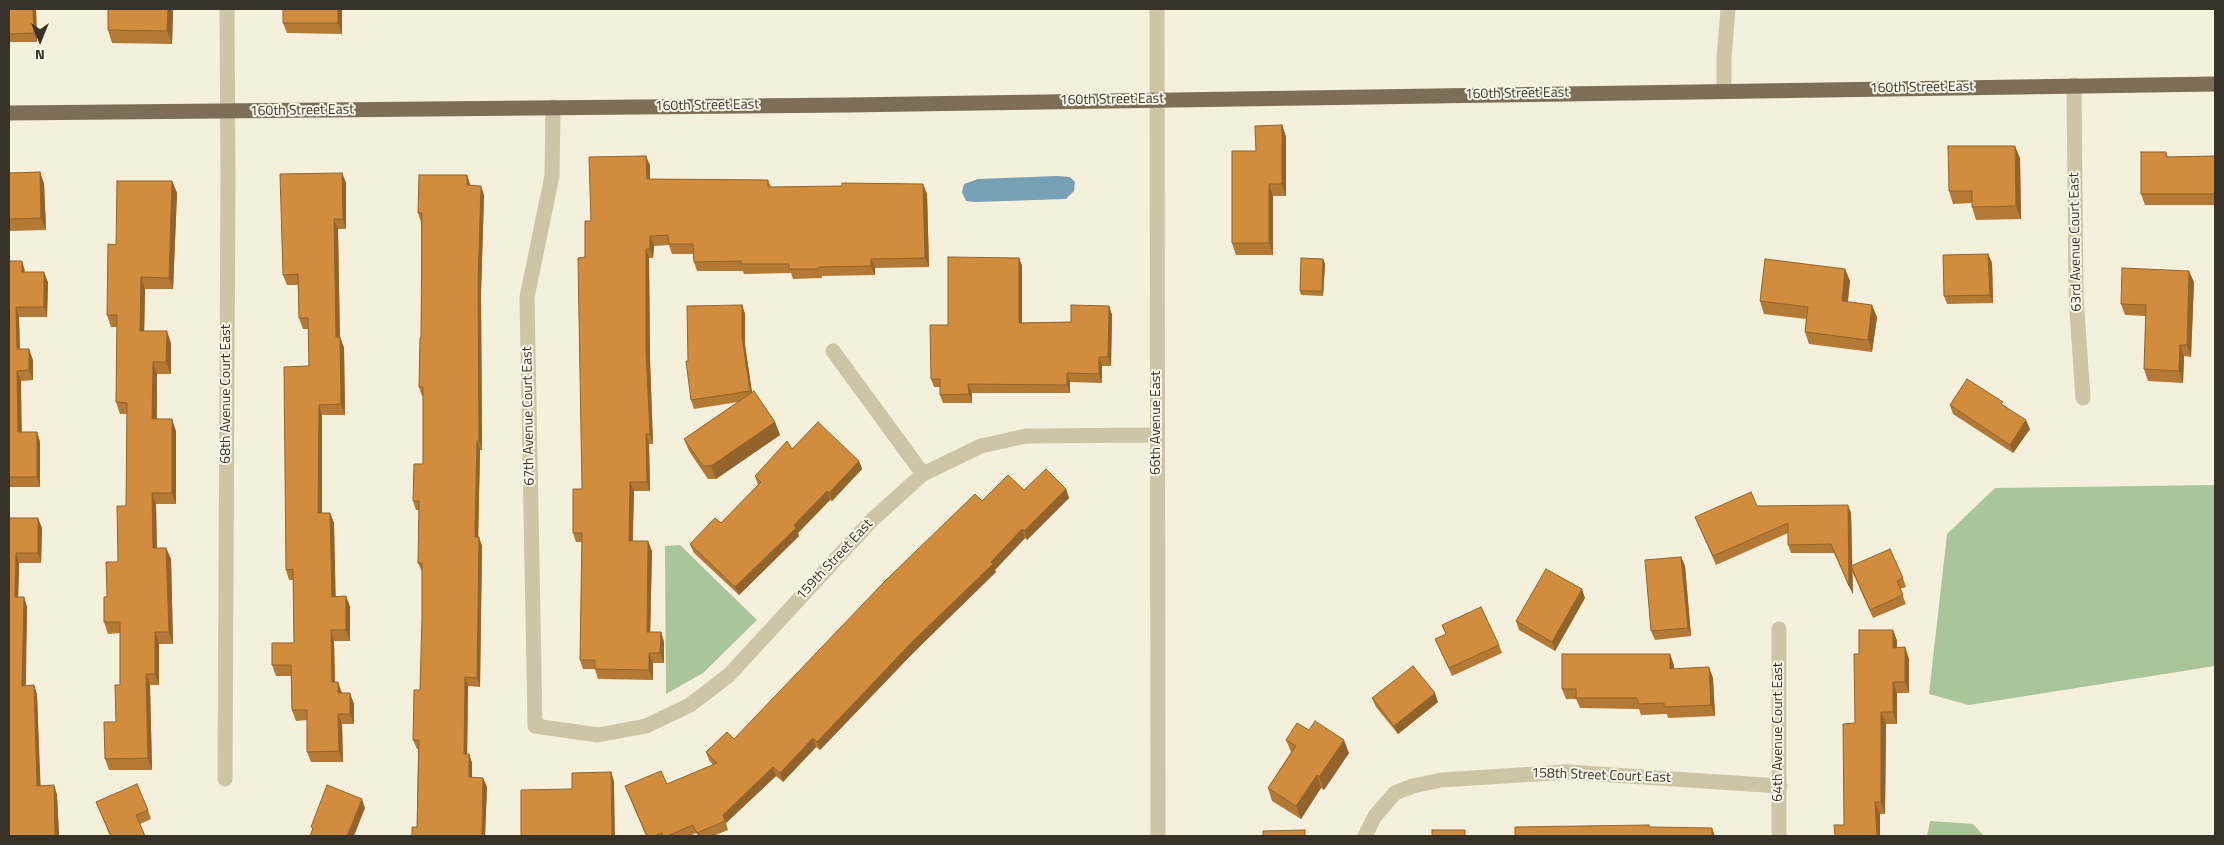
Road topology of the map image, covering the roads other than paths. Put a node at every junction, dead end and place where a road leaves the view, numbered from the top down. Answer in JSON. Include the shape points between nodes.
{"nodes":[{"id":1,"x":227,"y":9,"type":"edge"},
{"id":2,"x":1157,"y":9,"type":"edge"},
{"id":3,"x":1728,"y":9,"type":"edge"},
{"id":4,"x":2215,"y":84,"type":"edge"},
{"id":5,"x":2074,"y":85,"type":"junction"},
{"id":6,"x":1724,"y":91,"type":"junction"},
{"id":7,"x":1157,"y":99,"type":"junction"},
{"id":8,"x":553,"y":108,"type":"junction"},
{"id":9,"x":227,"y":112,"type":"junction"},
{"id":10,"x":9,"y":113,"type":"edge"},
{"id":11,"x":833,"y":352,"type":"dead end"},
{"id":12,"x":2083,"y":398,"type":"dead end"},
{"id":13,"x":1157,"y":435,"type":"junction"},
{"id":14,"x":923,"y":474,"type":"junction"},
{"id":15,"x":1779,"y":629,"type":"dead end"},
{"id":16,"x":535,"y":726,"type":"joint"},
{"id":17,"x":225,"y":779,"type":"dead end"},
{"id":18,"x":1780,"y":786,"type":"junction"},
{"id":19,"x":1158,"y":836,"type":"edge"},
{"id":20,"x":1366,"y":836,"type":"edge"},
{"id":21,"x":1779,"y":836,"type":"edge"}],
"edges":[{"from":1,"to":9,"type":"street","name":"68th Avenue Court East"},
{"from":2,"to":7,"type":"street","name":"66th Avenue East"},
{"from":3,"to":6,"type":"street"},
{"from":4,"to":5,"type":"main road","name":"160th Street East"},
{"from":5,"to":6,"type":"main road","name":"160th Street East"},
{"from":5,"to":12,"type":"street","name":"63rd Avenue Court East","via":[[2076,296]]},
{"from":6,"to":7,"type":"main road","name":"160th Street East"},
{"from":7,"to":8,"type":"main road","name":"160th Street East"},
{"from":7,"to":13,"type":"street","name":"66th Avenue East"},
{"from":8,"to":9,"type":"main road","name":"160th Street East"},
{"from":8,"to":16,"type":"street","name":"67th Avenue Court East","via":[[552,176],[527,296]]},
{"from":9,"to":10,"type":"main road","name":"160th Street East"},
{"from":9,"to":17,"type":"street","name":"68th Avenue Court East"},
{"from":11,"to":14,"type":"street"},
{"from":13,"to":14,"type":"street","name":"159th Street East","via":[[1026,436],[981,446]]},
{"from":13,"to":19,"type":"street","name":"66th Avenue East"},
{"from":14,"to":16,"type":"street","name":"159th Street East","via":[[872,520],[729,675],[690,705],[646,726],[598,735]]},
{"from":15,"to":18,"type":"street","name":"64th Avenue Court East"},
{"from":18,"to":20,"type":"street","name":"158th Street Court East","via":[[1567,772],[1442,780],[1395,793],[1375,816]]},
{"from":18,"to":21,"type":"street","name":"64th Avenue Court East"}]}
